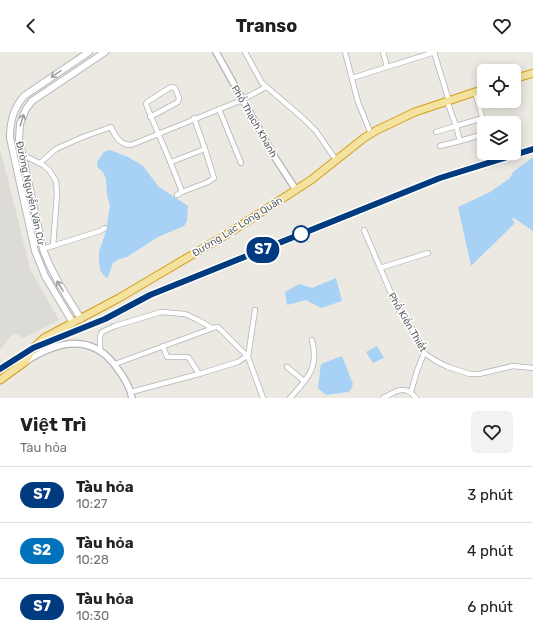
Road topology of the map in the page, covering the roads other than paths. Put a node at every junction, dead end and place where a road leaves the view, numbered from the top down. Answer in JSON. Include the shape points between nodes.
{"nodes":[{"id":1,"x":89,"y":52,"type":"edge"},
{"id":2,"x":105,"y":52,"type":"edge"},
{"id":3,"x":216,"y":52,"type":"edge"},
{"id":4,"x":245,"y":52,"type":"edge"},
{"id":5,"x":345,"y":52,"type":"edge"},
{"id":6,"x":383,"y":52,"type":"edge"},
{"id":7,"x":434,"y":52,"type":"edge"},
{"id":8,"x":388,"y":67,"type":"junction"},
{"id":9,"x":533,"y":73,"type":"edge"},
{"id":10,"x":521,"y":77,"type":"edge"},
{"id":11,"x":352,"y":78,"type":"junction"},
{"id":12,"x":266,"y":87,"type":"junction"},
{"id":13,"x":475,"y":92,"type":"joint"},
{"id":14,"x":242,"y":100,"type":"junction"},
{"id":15,"x":448,"y":101,"type":"junction"},
{"id":16,"x":219,"y":108,"type":"junction"},
{"id":17,"x":482,"y":116,"type":"edge"},
{"id":18,"x":150,"y":117,"type":"junction"},
{"id":19,"x":194,"y":118,"type":"junction"},
{"id":20,"x":477,"y":122,"type":"edge"},
{"id":21,"x":456,"y":126,"type":"junction"},
{"id":22,"x":436,"y":132,"type":"dead end"},
{"id":23,"x":158,"y":133,"type":"junction"},
{"id":24,"x":371,"y":134,"type":"junction"},
{"id":25,"x":477,"y":136,"type":"edge"},
{"id":26,"x":460,"y":141,"type":"junction"},
{"id":27,"x":440,"y":146,"type":"dead end"},
{"id":28,"x":205,"y":149,"type":"junction"},
{"id":29,"x":22,"y":155,"type":"junction"},
{"id":30,"x":336,"y":160,"type":"junction"},
{"id":31,"x":171,"y":162,"type":"junction"},
{"id":32,"x":241,"y":163,"type":"dead end"},
{"id":33,"x":40,"y":164,"type":"junction"},
{"id":34,"x":296,"y":190,"type":"junction"},
{"id":35,"x":182,"y":192,"type":"junction"},
{"id":36,"x":177,"y":195,"type":"dead end"},
{"id":37,"x":33,"y":206,"type":"junction"},
{"id":38,"x":25,"y":207,"type":"junction"},
{"id":39,"x":105,"y":228,"type":"dead end"},
{"id":40,"x":364,"y":230,"type":"dead end"},
{"id":41,"x":52,"y":246,"type":"junction"},
{"id":42,"x":43,"y":249,"type":"junction"},
{"id":43,"x":428,"y":253,"type":"dead end"},
{"id":44,"x":380,"y":268,"type":"junction"},
{"id":45,"x":255,"y":310,"type":"dead end"},
{"id":46,"x":80,"y":319,"type":"junction"},
{"id":47,"x":73,"y":323,"type":"junction"},
{"id":48,"x":212,"y":328,"type":"junction"},
{"id":49,"x":312,"y":340,"type":"dead end"},
{"id":50,"x":163,"y":346,"type":"junction"},
{"id":51,"x":100,"y":351,"type":"junction"},
{"id":52,"x":424,"y":353,"type":"junction"},
{"id":53,"x":247,"y":356,"type":"junction"},
{"id":54,"x":25,"y":362,"type":"junction"},
{"id":55,"x":115,"y":364,"type":"junction"},
{"id":56,"x":287,"y":367,"type":"dead end"},
{"id":57,"x":533,"y":368,"type":"edge"},
{"id":58,"x":199,"y":374,"type":"junction"},
{"id":59,"x":0,"y":380,"type":"edge"},
{"id":60,"x":304,"y":381,"type":"junction"},
{"id":61,"x":411,"y":392,"type":"junction"},
{"id":62,"x":132,"y":395,"type":"edge"},
{"id":63,"x":263,"y":398,"type":"edge"},
{"id":64,"x":290,"y":398,"type":"edge"},
{"id":65,"x":383,"y":398,"type":"edge"},
{"id":66,"x":416,"y":398,"type":"edge"}],
"edges":[{"from":1,"to":38,"type":"main road","name":"Đường Nguyễn Văn Cừ","one_way":true,"via":[[24,96],[14,111],[10,138]]},
{"from":29,"to":2,"type":"main road","name":"Đường Nguyễn Văn Cừ","one_way":true,"via":[[20,124],[29,105]]},
{"from":3,"to":14,"type":"street","name":"Phố Thạch Khanh"},
{"from":4,"to":12,"type":"street"},
{"from":5,"to":11,"type":"street"},
{"from":6,"to":8,"type":"street"},
{"from":7,"to":8,"type":"street"},
{"from":7,"to":15,"type":"street"},
{"from":8,"to":11,"type":"street"},
{"from":9,"to":10,"type":"highway"},
{"from":11,"to":24,"type":"street","via":[[358,102]]},
{"from":12,"to":14,"type":"street"},
{"from":12,"to":30,"type":"street","via":[[312,127]]},
{"from":13,"to":15,"type":"highway","name":"Đường Lạc Long Quân"},
{"from":13,"to":17,"type":"street"},
{"from":14,"to":16,"type":"street"},
{"from":14,"to":34,"type":"street","name":"Phố Thạch Khanh"},
{"from":15,"to":21,"type":"street"},
{"from":15,"to":24,"type":"highway","name":"Đường Lạc Long Quân","via":[[397,120]]},
{"from":16,"to":19,"type":"street"},
{"from":16,"to":32,"type":"street"},
{"from":18,"to":18,"type":"street","via":[[178,102],[175,88],[171,87],[147,102]]},
{"from":18,"to":23,"type":"street"},
{"from":19,"to":23,"type":"street"},
{"from":19,"to":28,"type":"street"},
{"from":20,"to":21,"type":"street"},
{"from":21,"to":22,"type":"street"},
{"from":21,"to":26,"type":"street"},
{"from":23,"to":31,"type":"street"},
{"from":23,"to":33,"type":"street","via":[[127,145],[120,141],[111,127],[56,149]]},
{"from":24,"to":30,"type":"highway","name":"Đường Lạc Long Quân"},
{"from":25,"to":26,"type":"street"},
{"from":26,"to":27,"type":"street"},
{"from":28,"to":31,"type":"street"},
{"from":28,"to":35,"type":"street","via":[[214,178]]},
{"from":29,"to":33,"type":"street"},
{"from":29,"to":37,"type":"main road","name":"Đường Nguyễn Văn Cừ"},
{"from":30,"to":34,"type":"highway","name":"Đường Lạc Long Quân"},
{"from":31,"to":35,"type":"street"},
{"from":33,"to":41,"type":"street","via":[[49,170],[56,181]]},
{"from":34,"to":46,"type":"highway","name":"Đường Lạc Long Quân"},
{"from":35,"to":36,"type":"street"},
{"from":37,"to":38,"type":"main road"},
{"from":37,"to":42,"type":"main road","name":"Đường Nguyễn Văn Cừ"},
{"from":38,"to":47,"type":"main road","name":"Đường Nguyễn Văn Cừ","via":[[40,266]]},
{"from":39,"to":41,"type":"street"},
{"from":40,"to":44,"type":"street","name":"Phố Kiến Thiết"},
{"from":41,"to":42,"type":"street"},
{"from":46,"to":42,"type":"main road","name":"Đường Nguyễn Văn Cừ","one_way":true,"via":[[49,267]]},
{"from":43,"to":44,"type":"street"},
{"from":44,"to":52,"type":"street","name":"Phố Kiến Thiết","via":[[399,310]]},
{"from":45,"to":53,"type":"street"},
{"from":46,"to":47,"type":"highway","name":"Đường Lạc Long Quân"},
{"from":47,"to":54,"type":"highway","name":"Đường Lạc Long Quân","via":[[44,338],[33,348]]},
{"from":48,"to":50,"type":"street"},
{"from":48,"to":51,"type":"street","via":[[185,314],[162,312],[102,332]]},
{"from":48,"to":53,"type":"street","via":[[218,327]]},
{"from":49,"to":60,"type":"street","via":[[314,361]]},
{"from":50,"to":55,"type":"street"},
{"from":50,"to":58,"type":"street","via":[[168,357],[189,358]]},
{"from":51,"to":54,"type":"street","via":[[84,344],[73,343],[47,350]]},
{"from":51,"to":55,"type":"street"},
{"from":52,"to":57,"type":"street","name":"Phố Kiến Thiết","via":[[448,367],[470,374],[513,366]]},
{"from":52,"to":61,"type":"street"},
{"from":53,"to":58,"type":"street","via":[[240,361]]},
{"from":53,"to":63,"type":"street"},
{"from":54,"to":59,"type":"highway","name":"Đường Lạc Long Quân"},
{"from":55,"to":62,"type":"street"},
{"from":56,"to":60,"type":"street"},
{"from":58,"to":62,"type":"street"},
{"from":60,"to":64,"type":"street"},
{"from":61,"to":65,"type":"street","via":[[396,390]]},
{"from":61,"to":66,"type":"street"}]}
